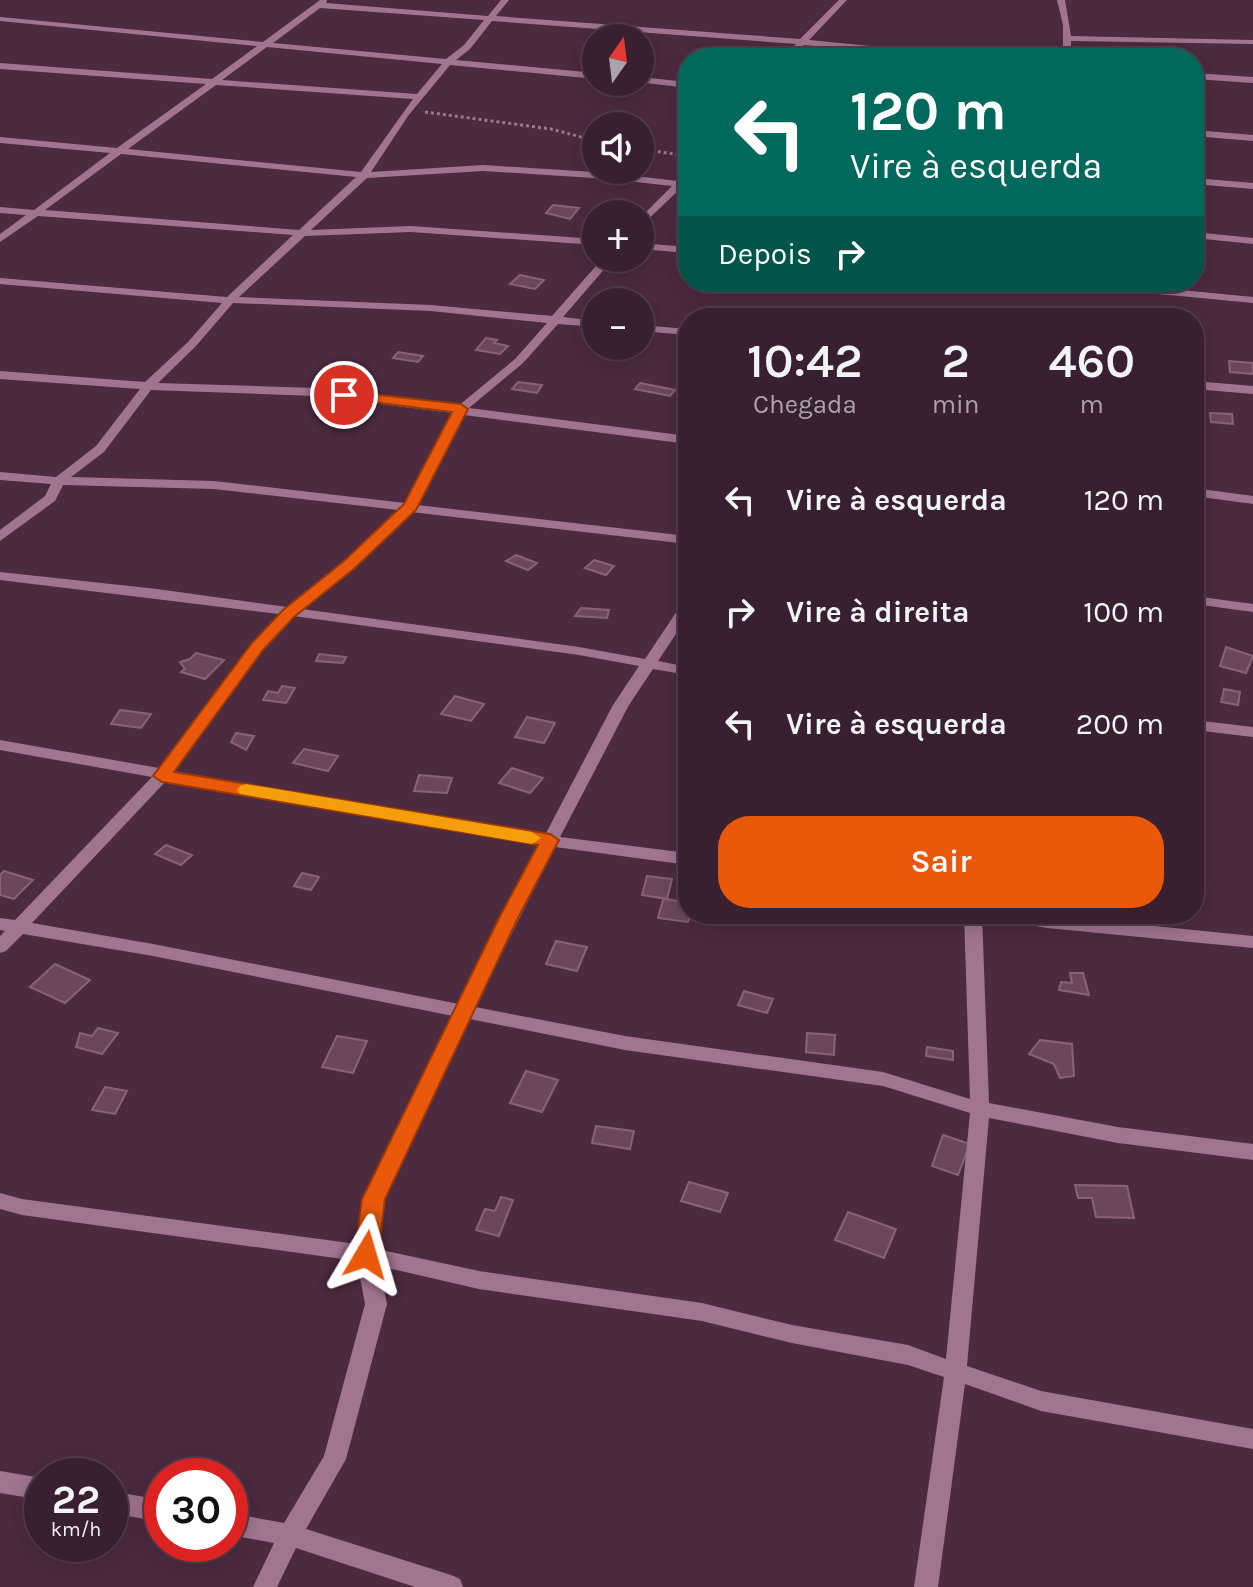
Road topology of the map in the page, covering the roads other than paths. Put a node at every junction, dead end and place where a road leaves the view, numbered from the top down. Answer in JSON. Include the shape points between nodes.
{"nodes":[{"id":1,"x":505,"y":0,"type":"edge"},
{"id":2,"x":843,"y":0,"type":"edge"},
{"id":3,"x":1061,"y":0,"type":"edge"},
{"id":4,"x":321,"y":2,"type":"edge"},
{"id":5,"x":0,"y":19,"type":"edge"},
{"id":6,"x":490,"y":19,"type":"junction"},
{"id":7,"x":1067,"y":38,"type":"junction"},
{"id":8,"x":801,"y":42,"type":"junction"},
{"id":9,"x":1253,"y":42,"type":"edge"},
{"id":10,"x":266,"y":46,"type":"junction"},
{"id":11,"x":796,"y":48,"type":"edge"},
{"id":12,"x":862,"y":48,"type":"edge"},
{"id":13,"x":1067,"y":48,"type":"edge"},
{"id":14,"x":449,"y":61,"type":"junction"},
{"id":15,"x":0,"y":66,"type":"edge"},
{"id":16,"x":582,"y":75,"type":"edge"},
{"id":17,"x":1204,"y":77,"type":"edge"},
{"id":18,"x":1253,"y":80,"type":"edge"},
{"id":19,"x":654,"y":81,"type":"edge"},
{"id":20,"x":210,"y":83,"type":"junction"},
{"id":21,"x":678,"y":84,"type":"edge"},
{"id":22,"x":419,"y":97,"type":"junction"},
{"id":23,"x":1204,"y":134,"type":"edge"},
{"id":24,"x":1253,"y":138,"type":"edge"},
{"id":25,"x":0,"y":140,"type":"edge"},
{"id":26,"x":119,"y":153,"type":"junction"},
{"id":27,"x":364,"y":175,"type":"junction"},
{"id":28,"x":678,"y":182,"type":"edge"},
{"id":29,"x":1204,"y":182,"type":"edge"},
{"id":30,"x":1253,"y":186,"type":"edge"},
{"id":31,"x":678,"y":189,"type":"edge"},
{"id":32,"x":0,"y":210,"type":"edge"},
{"id":33,"x":654,"y":211,"type":"edge"},
{"id":34,"x":38,"y":213,"type":"junction"},
{"id":35,"x":303,"y":233,"type":"junction"},
{"id":36,"x":1204,"y":236,"type":"edge"},
{"id":37,"x":0,"y":239,"type":"edge"},
{"id":38,"x":582,"y":241,"type":"edge"},
{"id":39,"x":1253,"y":241,"type":"edge"},
{"id":40,"x":654,"y":247,"type":"edge"},
{"id":41,"x":678,"y":249,"type":"edge"},
{"id":42,"x":597,"y":272,"type":"edge"},
{"id":43,"x":0,"y":281,"type":"edge"},
{"id":44,"x":1169,"y":292,"type":"edge"},
{"id":45,"x":230,"y":300,"type":"junction"},
{"id":46,"x":1253,"y":300,"type":"edge"},
{"id":47,"x":557,"y":321,"type":"junction"},
{"id":48,"x":582,"y":323,"type":"edge"},
{"id":49,"x":654,"y":329,"type":"edge"},
{"id":50,"x":678,"y":331,"type":"edge"},
{"id":51,"x":0,"y":375,"type":"edge"},
{"id":52,"x":148,"y":386,"type":"junction"},
{"id":53,"x":1204,"y":386,"type":"edge"},
{"id":54,"x":1253,"y":390,"type":"edge"},
{"id":55,"x":461,"y":409,"type":"junction"},
{"id":56,"x":678,"y":439,"type":"edge"},
{"id":57,"x":0,"y":476,"type":"edge"},
{"id":58,"x":59,"y":481,"type":"junction"},
{"id":59,"x":1204,"y":493,"type":"edge"},
{"id":60,"x":1253,"y":500,"type":"edge"},
{"id":61,"x":410,"y":506,"type":"junction"},
{"id":62,"x":0,"y":537,"type":"edge"},
{"id":63,"x":678,"y":539,"type":"edge"},
{"id":64,"x":0,"y":576,"type":"edge"},
{"id":65,"x":1204,"y":601,"type":"edge"},
{"id":66,"x":1253,"y":608,"type":"edge"},
{"id":67,"x":288,"y":613,"type":"junction"},
{"id":68,"x":678,"y":620,"type":"edge"},
{"id":69,"x":648,"y":665,"type":"junction"},
{"id":70,"x":678,"y":670,"type":"edge"},
{"id":71,"x":1204,"y":726,"type":"edge"},
{"id":72,"x":1253,"y":732,"type":"edge"},
{"id":73,"x":0,"y":745,"type":"edge"},
{"id":74,"x":162,"y":776,"type":"junction"},
{"id":75,"x":550,"y":840,"type":"junction"},
{"id":76,"x":678,"y":858,"type":"edge"},
{"id":77,"x":973,"y":924,"type":"edge"},
{"id":78,"x":1068,"y":924,"type":"edge"},
{"id":79,"x":8,"y":926,"type":"edge"},
{"id":80,"x":1253,"y":942,"type":"edge"},
{"id":81,"x":0,"y":947,"type":"edge"},
{"id":82,"x":464,"y":1010,"type":"junction"},
{"id":83,"x":980,"y":1109,"type":"junction"},
{"id":84,"x":1253,"y":1152,"type":"edge"},
{"id":85,"x":0,"y":1201,"type":"edge"},
{"id":86,"x":366,"y":1255,"type":"junction"},
{"id":87,"x":956,"y":1371,"type":"junction"},
{"id":88,"x":1253,"y":1439,"type":"edge"},
{"id":89,"x":0,"y":1482,"type":"edge"},
{"id":90,"x":24,"y":1486,"type":"edge"},
{"id":91,"x":248,"y":1527,"type":"edge"},
{"id":92,"x":290,"y":1535,"type":"junction"},
{"id":93,"x":265,"y":1587,"type":"edge"},
{"id":94,"x":451,"y":1587,"type":"edge"},
{"id":95,"x":926,"y":1587,"type":"edge"}],
"edges":[{"from":1,"to":6,"type":"street"},
{"from":2,"to":8,"type":"street"},
{"from":3,"to":7,"type":"street"},
{"from":4,"to":6,"type":"street"},
{"from":4,"to":10,"type":"street"},
{"from":5,"to":10,"type":"street"},
{"from":6,"to":8,"type":"street"},
{"from":6,"to":14,"type":"street"},
{"from":7,"to":9,"type":"street"},
{"from":7,"to":13,"type":"street"},
{"from":8,"to":11,"type":"street"},
{"from":8,"to":12,"type":"street"},
{"from":10,"to":14,"type":"street"},
{"from":10,"to":20,"type":"street"},
{"from":14,"to":16,"type":"street"},
{"from":14,"to":22,"type":"street"},
{"from":15,"to":20,"type":"street"},
{"from":17,"to":18,"type":"street"},
{"from":19,"to":21,"type":"street"},
{"from":20,"to":22,"type":"street"},
{"from":20,"to":26,"type":"street"},
{"from":22,"to":27,"type":"street"},
{"from":23,"to":24,"type":"street"},
{"from":25,"to":26,"type":"street"},
{"from":26,"to":27,"type":"street"},
{"from":26,"to":34,"type":"street"},
{"from":27,"to":28,"type":"street","via":[[483,168]]},
{"from":27,"to":35,"type":"street"},
{"from":29,"to":30,"type":"street"},
{"from":31,"to":33,"type":"street"},
{"from":32,"to":34,"type":"street"},
{"from":34,"to":35,"type":"street"},
{"from":34,"to":37,"type":"street"},
{"from":35,"to":38,"type":"street","via":[[411,229]]},
{"from":35,"to":45,"type":"street"},
{"from":36,"to":39,"type":"street"},
{"from":40,"to":41,"type":"street"},
{"from":42,"to":47,"type":"street"},
{"from":43,"to":45,"type":"street"},
{"from":44,"to":46,"type":"street"},
{"from":45,"to":47,"type":"street","via":[[431,308]]},
{"from":45,"to":52,"type":"street"},
{"from":47,"to":48,"type":"street"},
{"from":47,"to":55,"type":"street"},
{"from":49,"to":50,"type":"street"},
{"from":51,"to":52,"type":"street"},
{"from":52,"to":55,"type":"street","via":[[315,392]]},
{"from":52,"to":58,"type":"street","via":[[100,449]]},
{"from":53,"to":54,"type":"street"},
{"from":55,"to":56,"type":"street"},
{"from":55,"to":61,"type":"street"},
{"from":57,"to":58,"type":"street"},
{"from":58,"to":61,"type":"street","via":[[214,485]]},
{"from":58,"to":62,"type":"street","via":[[50,498]]},
{"from":59,"to":60,"type":"street"},
{"from":61,"to":63,"type":"street"},
{"from":61,"to":67,"type":"street"},
{"from":64,"to":67,"type":"street"},
{"from":65,"to":66,"type":"street"},
{"from":67,"to":69,"type":"street"},
{"from":67,"to":74,"type":"street","via":[[257,646]]},
{"from":68,"to":69,"type":"street"},
{"from":69,"to":70,"type":"street"},
{"from":69,"to":75,"type":"street","via":[[621,705]]},
{"from":71,"to":72,"type":"street"},
{"from":73,"to":74,"type":"street"},
{"from":74,"to":75,"type":"street"},
{"from":74,"to":79,"type":"street"},
{"from":75,"to":76,"type":"street"},
{"from":75,"to":82,"type":"street"},
{"from":77,"to":83,"type":"street"},
{"from":78,"to":80,"type":"street"},
{"from":79,"to":81,"type":"street"},
{"from":79,"to":82,"type":"street"},
{"from":82,"to":83,"type":"street","via":[[625,1043],[883,1079]]},
{"from":82,"to":86,"type":"street","via":[[374,1199]]},
{"from":83,"to":84,"type":"street","via":[[1118,1135]]},
{"from":83,"to":87,"type":"street"},
{"from":85,"to":86,"type":"street"},
{"from":86,"to":87,"type":"street","via":[[479,1280],[702,1312],[908,1355]]},
{"from":86,"to":92,"type":"street","via":[[376,1304],[335,1459]]},
{"from":87,"to":88,"type":"street","via":[[1041,1401]]},
{"from":87,"to":95,"type":"street"},
{"from":89,"to":90,"type":"street"},
{"from":91,"to":92,"type":"street"},
{"from":92,"to":93,"type":"street"},
{"from":92,"to":94,"type":"street"}]}
